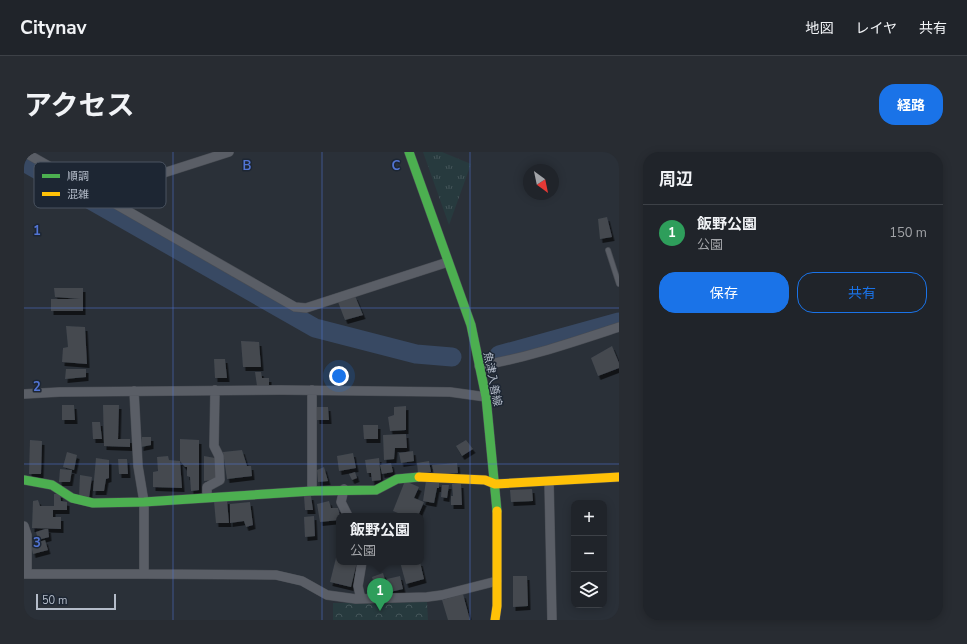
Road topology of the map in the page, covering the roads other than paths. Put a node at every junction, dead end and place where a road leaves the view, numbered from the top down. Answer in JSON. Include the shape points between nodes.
{"nodes":[{"id":1,"x":24,"y":152,"type":"edge"},
{"id":2,"x":229,"y":152,"type":"edge"},
{"id":3,"x":410,"y":152,"type":"edge"},
{"id":4,"x":42,"y":162,"type":"edge"},
{"id":5,"x":166,"y":172,"type":"edge"},
{"id":6,"x":122,"y":208,"type":"edge"},
{"id":7,"x":608,"y":250,"type":"dead end"},
{"id":8,"x":448,"y":262,"type":"junction"},
{"id":9,"x":619,"y":284,"type":"edge"},
{"id":10,"x":619,"y":327,"type":"edge"},
{"id":11,"x":479,"y":366,"type":"junction"},
{"id":12,"x":215,"y":390,"type":"junction"},
{"id":13,"x":312,"y":390,"type":"junction"},
{"id":14,"x":134,"y":391,"type":"junction"},
{"id":15,"x":24,"y":394,"type":"edge"},
{"id":16,"x":486,"y":397,"type":"junction"},
{"id":17,"x":619,"y":477,"type":"edge"},
{"id":18,"x":24,"y":480,"type":"edge"},
{"id":19,"x":549,"y":481,"type":"junction"},
{"id":20,"x":496,"y":484,"type":"junction"},
{"id":21,"x":344,"y":489,"type":"junction"},
{"id":22,"x":312,"y":490,"type":"junction"},
{"id":23,"x":207,"y":497,"type":"junction"},
{"id":24,"x":144,"y":502,"type":"junction"},
{"id":25,"x":346,"y":513,"type":"edge"},
{"id":26,"x":24,"y":526,"type":"edge"},
{"id":27,"x":362,"y":565,"type":"edge"},
{"id":28,"x":26,"y":574,"type":"edge"},
{"id":29,"x":144,"y":574,"type":"junction"},
{"id":30,"x":497,"y":581,"type":"junction"},
{"id":31,"x":361,"y":599,"type":"junction"},
{"id":32,"x":495,"y":620,"type":"edge"},
{"id":33,"x":552,"y":620,"type":"edge"}],
"edges":[{"from":1,"to":4,"type":"street"},
{"from":2,"to":5,"type":"street"},
{"from":3,"to":8,"type":"street","name":"魚津入善線"},
{"from":6,"to":8,"type":"street","via":[[295,307],[306,308]]},
{"from":7,"to":9,"type":"lane"},
{"from":8,"to":11,"type":"street","name":"魚津入善線","via":[[471,325]]},
{"from":10,"to":11,"type":"street","via":[[548,349]]},
{"from":11,"to":16,"type":"street","name":"魚津入善線"},
{"from":12,"to":13,"type":"street"},
{"from":12,"to":14,"type":"street"},
{"from":12,"to":23,"type":"street","via":[[214,446],[219,456],[220,480],[207,487]]},
{"from":13,"to":16,"type":"street","via":[[450,392]]},
{"from":13,"to":22,"type":"street"},
{"from":14,"to":15,"type":"street"},
{"from":14,"to":24,"type":"street","via":[[138,466]]},
{"from":16,"to":20,"type":"street","name":"魚津入善線"},
{"from":17,"to":19,"type":"street"},
{"from":18,"to":24,"type":"street","via":[[52,485],[72,498],[93,503]]},
{"from":19,"to":20,"type":"street"},
{"from":19,"to":33,"type":"street"},
{"from":20,"to":21,"type":"street","via":[[485,480],[414,477],[397,480],[376,490]]},
{"from":20,"to":30,"type":"street","name":"魚津入善線"},
{"from":21,"to":22,"type":"street"},
{"from":21,"to":25,"type":"street","via":[[341,502]]},
{"from":22,"to":23,"type":"street"},
{"from":23,"to":24,"type":"street"},
{"from":24,"to":29,"type":"street"},
{"from":26,"to":28,"type":"street","via":[[27,535]]},
{"from":27,"to":31,"type":"street","via":[[358,586]]},
{"from":28,"to":29,"type":"street"},
{"from":29,"to":31,"type":"street","via":[[276,575],[302,581],[327,595]]},
{"from":30,"to":31,"type":"street","via":[[427,597]]},
{"from":30,"to":32,"type":"street","name":"魚津入善線"}]}
